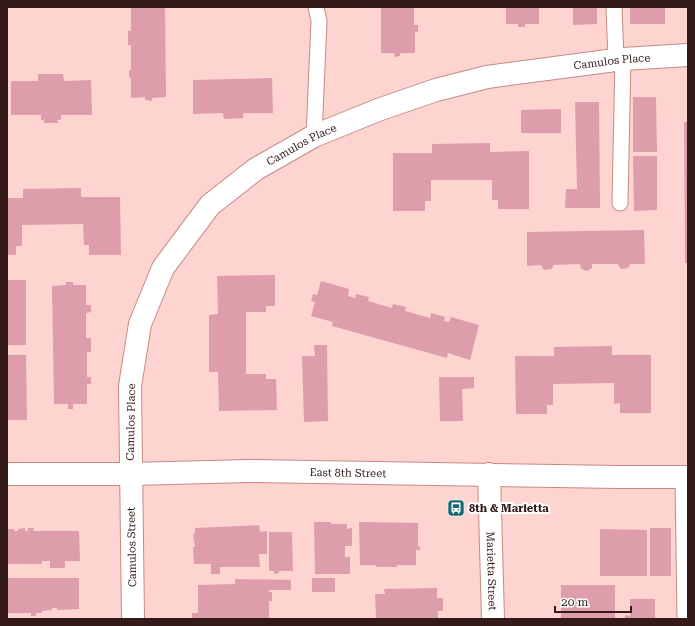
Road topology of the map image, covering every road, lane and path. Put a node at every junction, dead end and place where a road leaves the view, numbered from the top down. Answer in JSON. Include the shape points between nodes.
{"nodes":[{"id":1,"x":316,"y":7,"type":"edge"},
{"id":2,"x":614,"y":7,"type":"edge"},
{"id":3,"x":688,"y":55,"type":"edge"},
{"id":4,"x":620,"y":60,"type":"junction"},
{"id":5,"x":314,"y":136,"type":"junction"},
{"id":6,"x":620,"y":204,"type":"dead end"},
{"id":7,"x":7,"y":474,"type":"edge"},
{"id":8,"x":130,"y":474,"type":"junction"},
{"id":9,"x":489,"y":474,"type":"junction"},
{"id":10,"x":686,"y":477,"type":"edge"},
{"id":11,"x":133,"y":619,"type":"edge"},
{"id":12,"x":493,"y":619,"type":"edge"},
{"id":13,"x":685,"y":619,"type":"edge"}],
"edges":[{"from":1,"to":5,"type":"lane","via":[[319,21]]},
{"from":2,"to":4,"type":"lane"},
{"from":3,"to":4,"type":"street","name":"Camulos Place"},
{"from":4,"to":5,"type":"street","name":"Camulos Place","via":[[487,77],[436,90]]},
{"from":4,"to":6,"type":"lane"},
{"from":5,"to":8,"type":"street","name":"Camulos Place","via":[[256,168],[210,205],[162,268],[140,324],[131,378]]},
{"from":7,"to":8,"type":"street","name":"East 8th Street"},
{"from":8,"to":9,"type":"street","name":"East 8th Street","via":[[249,471]]},
{"from":8,"to":11,"type":"street","name":"Camulos Street"},
{"from":9,"to":10,"type":"street","name":"East 8th Street","via":[[618,478]]},
{"from":9,"to":12,"type":"street","name":"Marietta Street"},
{"from":10,"to":13,"type":"lane"}]}
